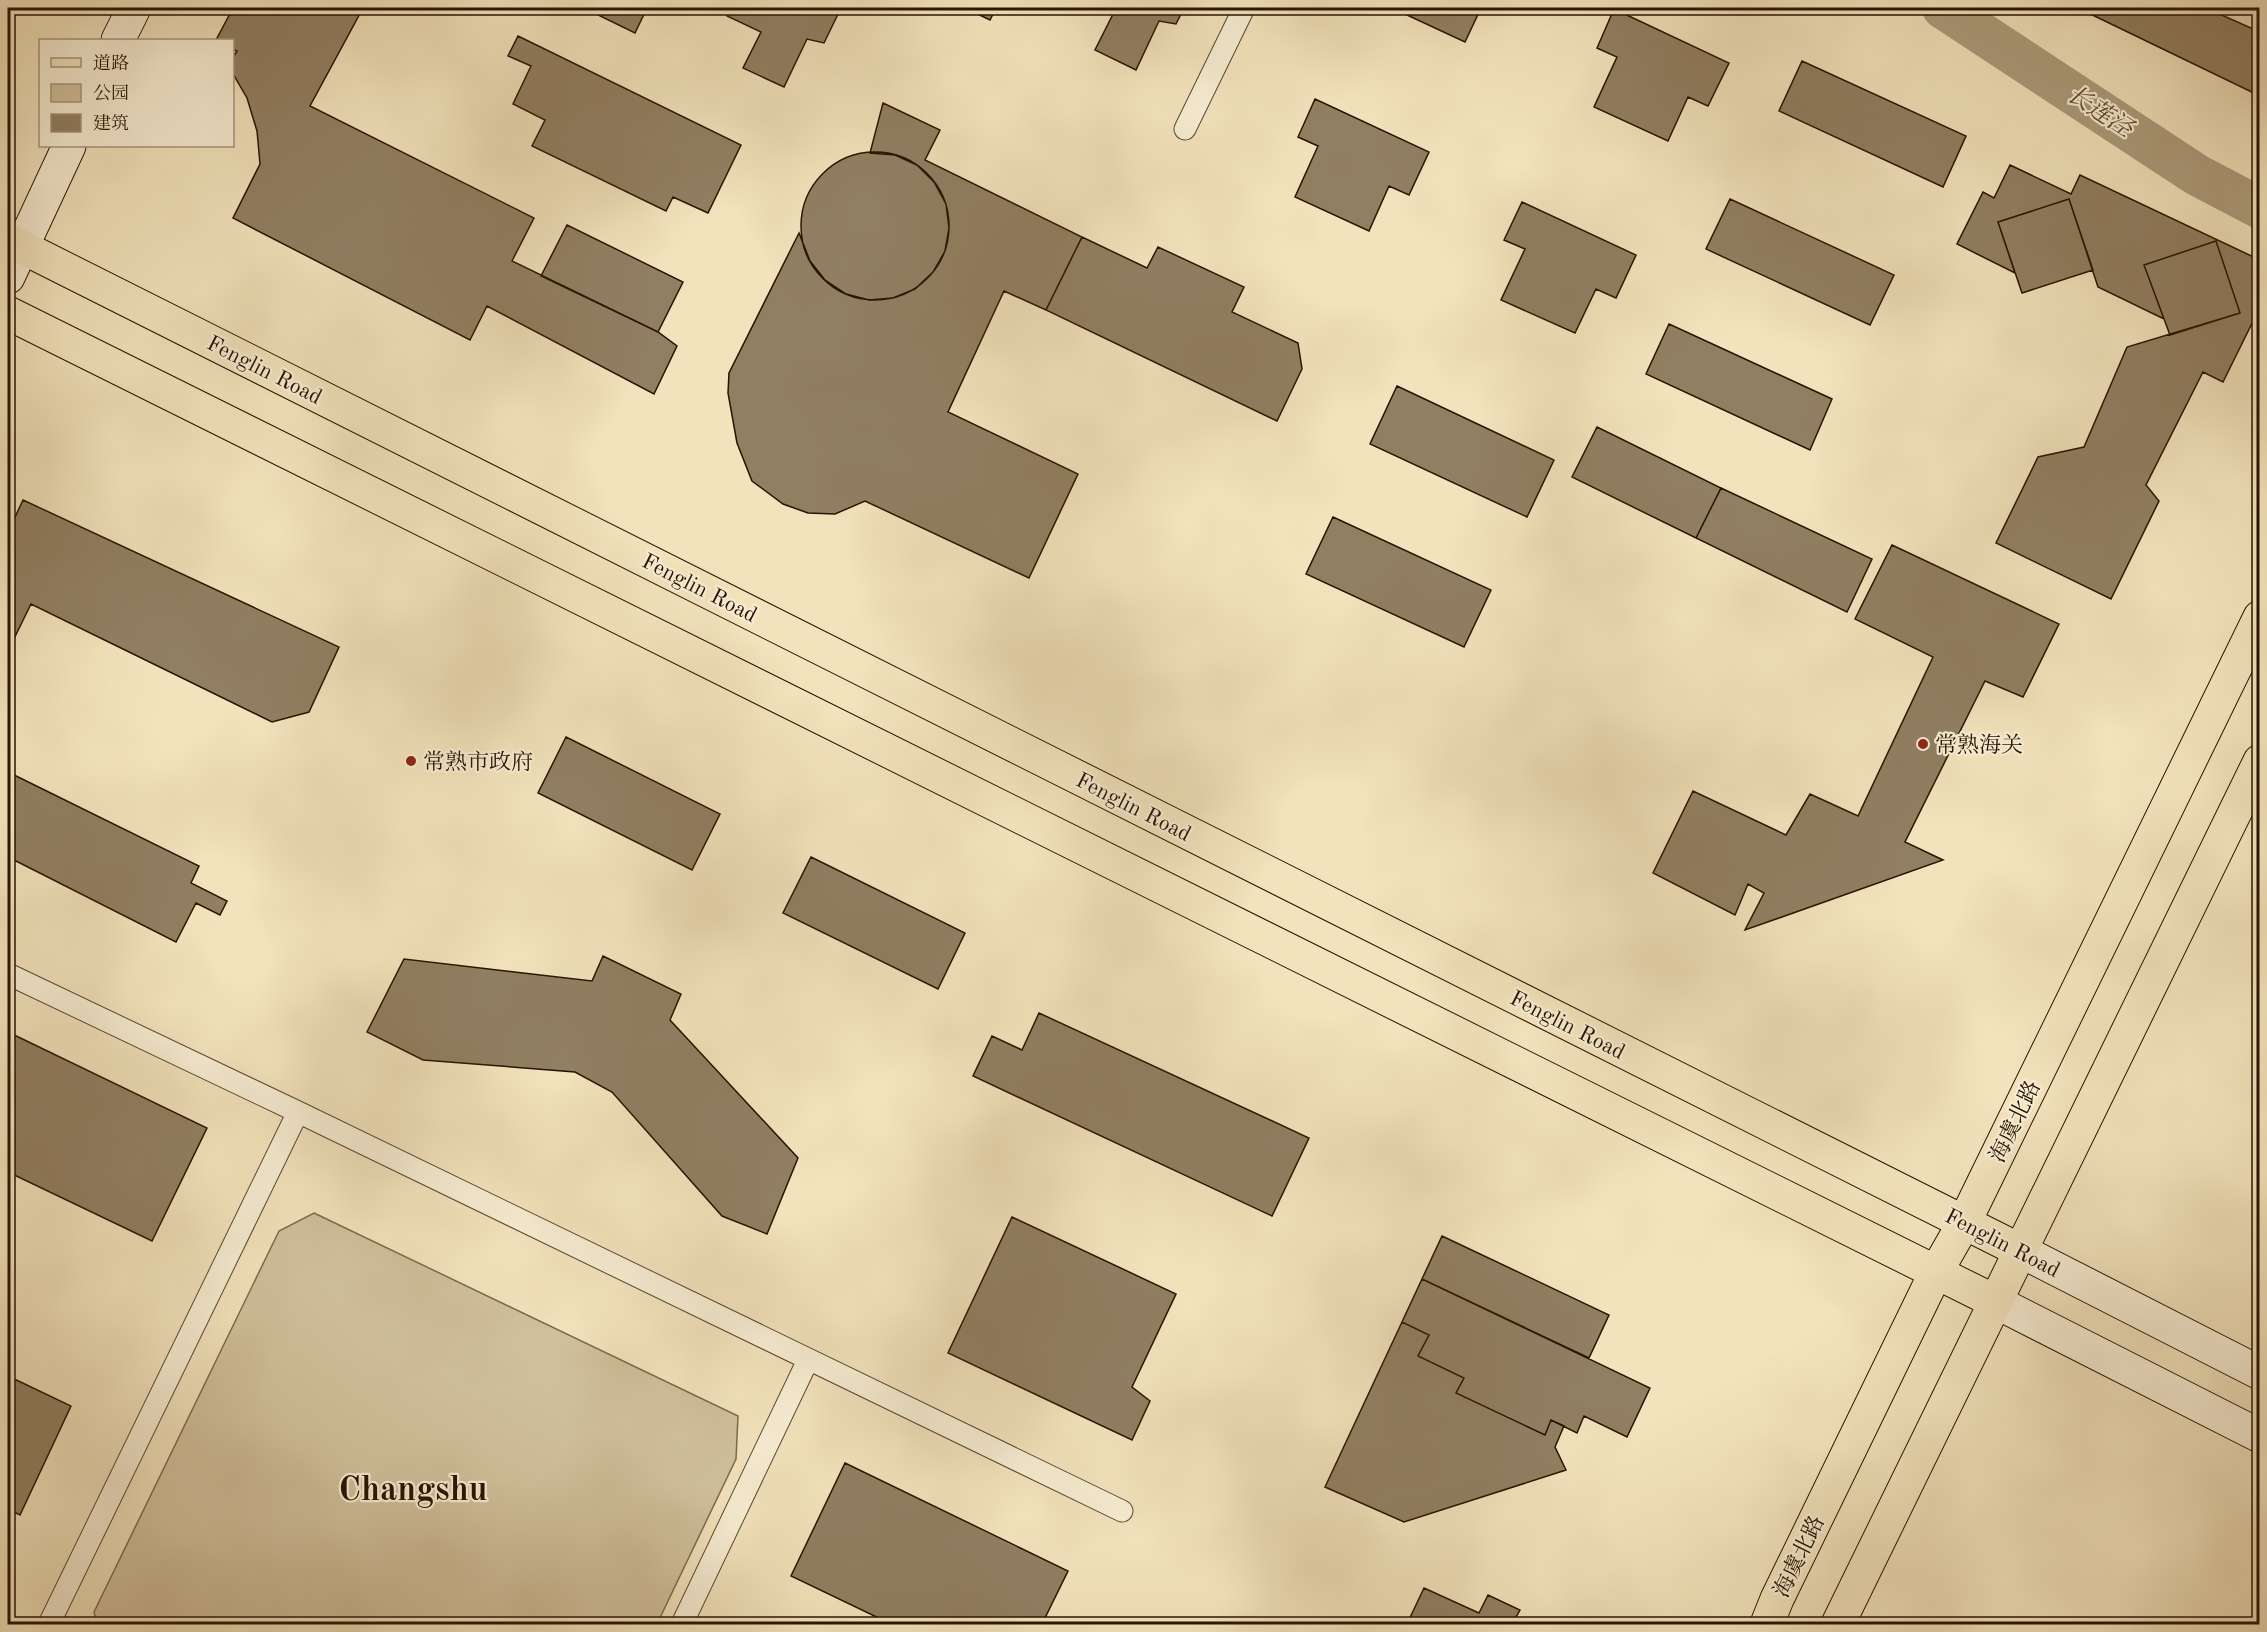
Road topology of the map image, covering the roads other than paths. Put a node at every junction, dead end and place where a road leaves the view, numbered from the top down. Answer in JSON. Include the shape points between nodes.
{"nodes":[{"id":1,"x":134,"y":8,"type":"edge"},
{"id":2,"x":1244,"y":8,"type":"edge"},
{"id":3,"x":118,"y":39,"type":"edge"},
{"id":4,"x":1185,"y":129,"type":"dead end"},
{"id":5,"x":68,"y":147,"type":"edge"},
{"id":6,"x":14,"y":243,"type":"edge"},
{"id":7,"x":8,"y":277,"type":"edge"},
{"id":8,"x":8,"y":313,"type":"edge"},
{"id":9,"x":2259,"y":616,"type":"edge"},
{"id":10,"x":2259,"y":761,"type":"edge"},
{"id":11,"x":8,"y":974,"type":"edge"},
{"id":12,"x":298,"y":1112,"type":"junction"},
{"id":13,"x":1964,"y":1223,"type":"junction"},
{"id":14,"x":2021,"y":1251,"type":"junction"},
{"id":15,"x":1936,"y":1272,"type":"junction"},
{"id":16,"x":1996,"y":1302,"type":"junction"},
{"id":17,"x":808,"y":1360,"type":"junction"},
{"id":18,"x":2259,"y":1373,"type":"edge"},
{"id":19,"x":2259,"y":1436,"type":"edge"},
{"id":20,"x":1122,"y":1511,"type":"dead end"},
{"id":21,"x":49,"y":1624,"type":"edge"},
{"id":22,"x":682,"y":1624,"type":"edge"},
{"id":23,"x":1767,"y":1624,"type":"edge"},
{"id":24,"x":1838,"y":1624,"type":"edge"}],
"edges":[{"from":1,"to":3,"type":"main road"},
{"from":2,"to":4,"type":"lane"},
{"from":5,"to":6,"type":"main road"},
{"from":6,"to":7,"type":"main road"},
{"from":6,"to":13,"type":"main road","name":"Fenglin Road"},
{"from":8,"to":15,"type":"main road"},
{"from":9,"to":13,"type":"main road","name":"海虞北路"},
{"from":10,"to":14,"type":"main road"},
{"from":11,"to":12,"type":"lane"},
{"from":12,"to":17,"type":"lane"},
{"from":12,"to":21,"type":"lane"},
{"from":13,"to":14,"type":"main road","name":"Fenglin Road"},
{"from":13,"to":15,"type":"main road","name":"海虞北路"},
{"from":14,"to":16,"type":"main road"},
{"from":14,"to":18,"type":"main road","name":"Fenglin Road"},
{"from":15,"to":16,"type":"main road"},
{"from":15,"to":23,"type":"main road","name":"海虞北路"},
{"from":16,"to":19,"type":"main road"},
{"from":16,"to":24,"type":"main road"},
{"from":17,"to":20,"type":"lane"},
{"from":17,"to":22,"type":"lane"}]}
